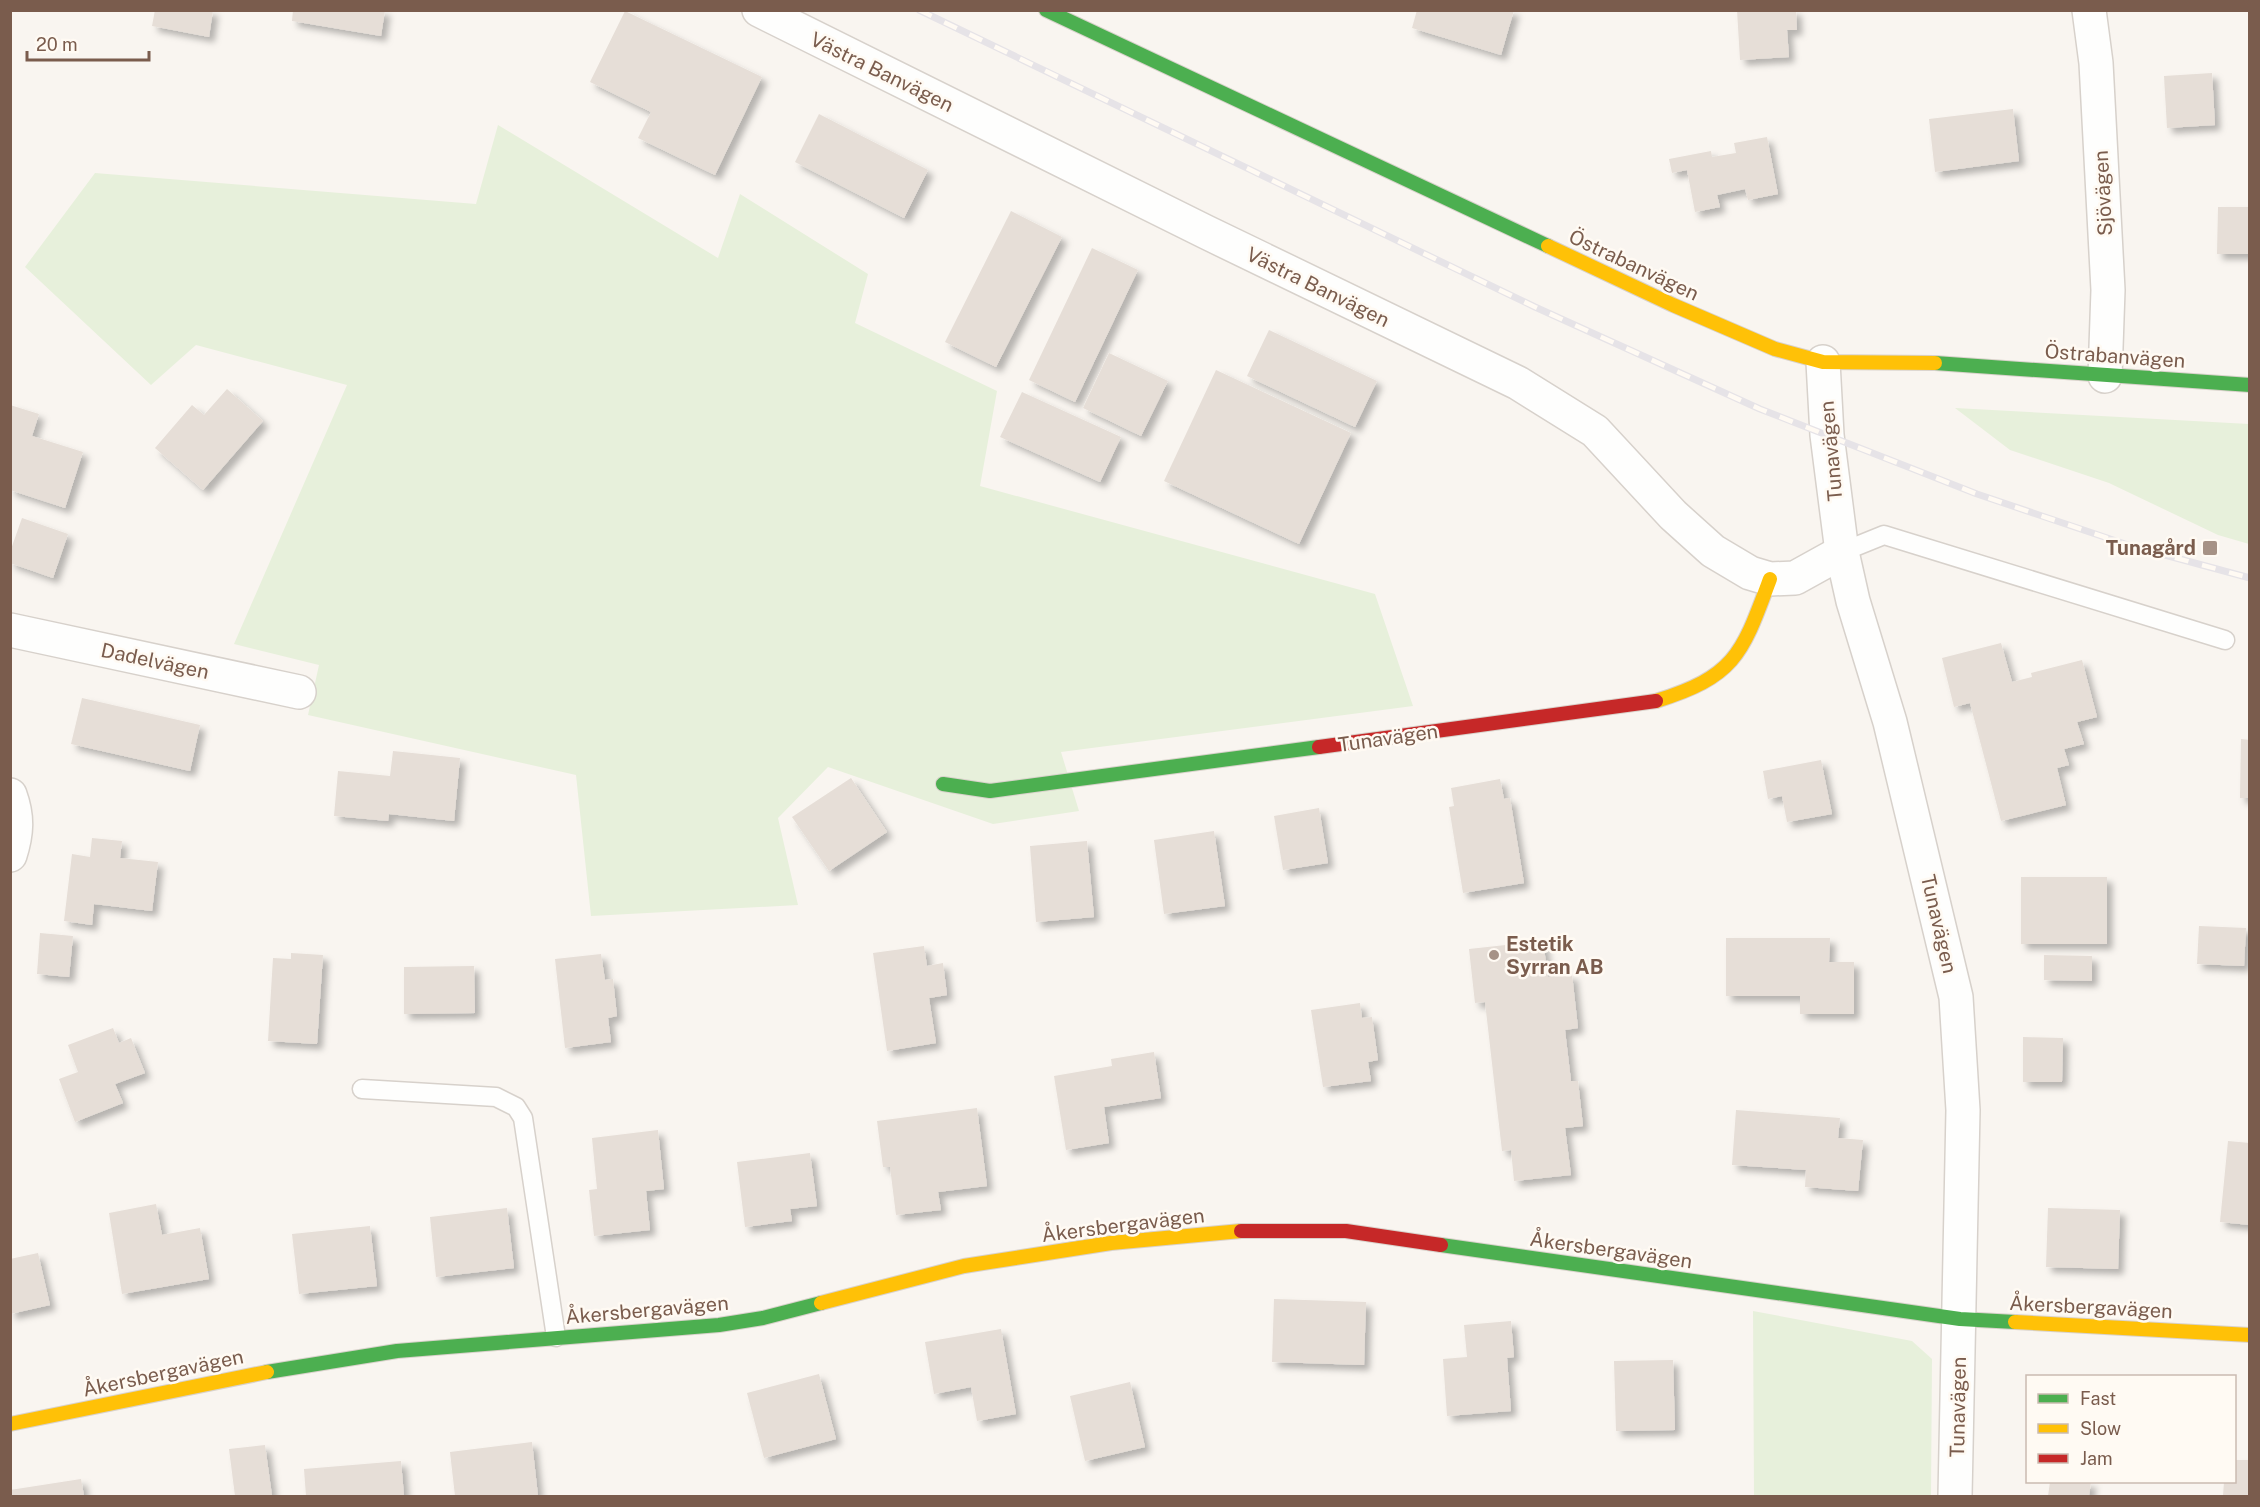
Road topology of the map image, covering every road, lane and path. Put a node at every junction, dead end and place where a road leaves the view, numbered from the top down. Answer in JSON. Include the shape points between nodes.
{"nodes":[{"id":1,"x":759,"y":10,"type":"edge"},
{"id":2,"x":1046,"y":10,"type":"edge"},
{"id":3,"x":2089,"y":10,"type":"edge"},
{"id":4,"x":1823,"y":362,"type":"junction"},
{"id":5,"x":2106,"y":376,"type":"junction"},
{"id":6,"x":2250,"y":385,"type":"edge"},
{"id":7,"x":1842,"y":552,"type":"junction"},
{"id":8,"x":1770,"y":579,"type":"junction"},
{"id":9,"x":10,"y":630,"type":"edge"},
{"id":10,"x":2225,"y":640,"type":"dead end"},
{"id":11,"x":298,"y":692,"type":"dead end"},
{"id":12,"x":943,"y":784,"type":"dead end"},
{"id":13,"x":10,"y":795,"type":"edge"},
{"id":14,"x":10,"y":855,"type":"edge"},
{"id":15,"x":362,"y":1089,"type":"dead end"},
{"id":16,"x":1960,"y":1319,"type":"junction"},
{"id":17,"x":2250,"y":1335,"type":"edge"},
{"id":18,"x":556,"y":1337,"type":"junction"},
{"id":19,"x":10,"y":1424,"type":"edge"},
{"id":20,"x":1955,"y":1497,"type":"edge"}],
"edges":[{"from":1,"to":8,"type":"street","name":"Västra Banvägen","via":[[1518,382],[1595,431],[1673,515],[1713,551],[1750,573]]},
{"from":2,"to":4,"type":"street","name":"Östrabanvägen","via":[[1673,305],[1775,349]]},
{"from":3,"to":5,"type":"street","name":"Sjövägen","via":[[2096,63],[2108,290]]},
{"from":4,"to":5,"type":"street","name":"Östrabanvägen","via":[[1948,363]]},
{"from":4,"to":7,"type":"street","name":"Tunavägen","via":[[1829,457]]},
{"from":5,"to":6,"type":"street","name":"Östrabanvägen"},
{"from":7,"to":8,"type":"street","name":"Västra Banvägen","via":[[1796,578]]},
{"from":7,"to":10,"type":"lane","via":[[1884,535]]},
{"from":7,"to":16,"type":"street","name":"Tunavägen","via":[[1890,722],[1956,997],[1963,1110]]},
{"from":8,"to":12,"type":"street","name":"Tunavägen","via":[[1748,636],[1729,666],[1694,688],[1650,703],[990,791]]},
{"from":9,"to":11,"type":"street","name":"Dadelvägen"},
{"from":13,"to":14,"type":"street","via":[[17,834]]},
{"from":15,"to":18,"type":"lane","via":[[496,1097],[516,1107],[523,1118]]},
{"from":16,"to":17,"type":"street","name":"Åkersbergavägen"},
{"from":16,"to":18,"type":"street","name":"Åkersbergavägen","via":[[1346,1231],[1253,1230],[1111,1243],[964,1266],[763,1318],[719,1325]]},
{"from":16,"to":20,"type":"street","name":"Tunavägen"},
{"from":18,"to":19,"type":"street","name":"Åkersbergavägen","via":[[397,1351],[285,1368]]}]}
